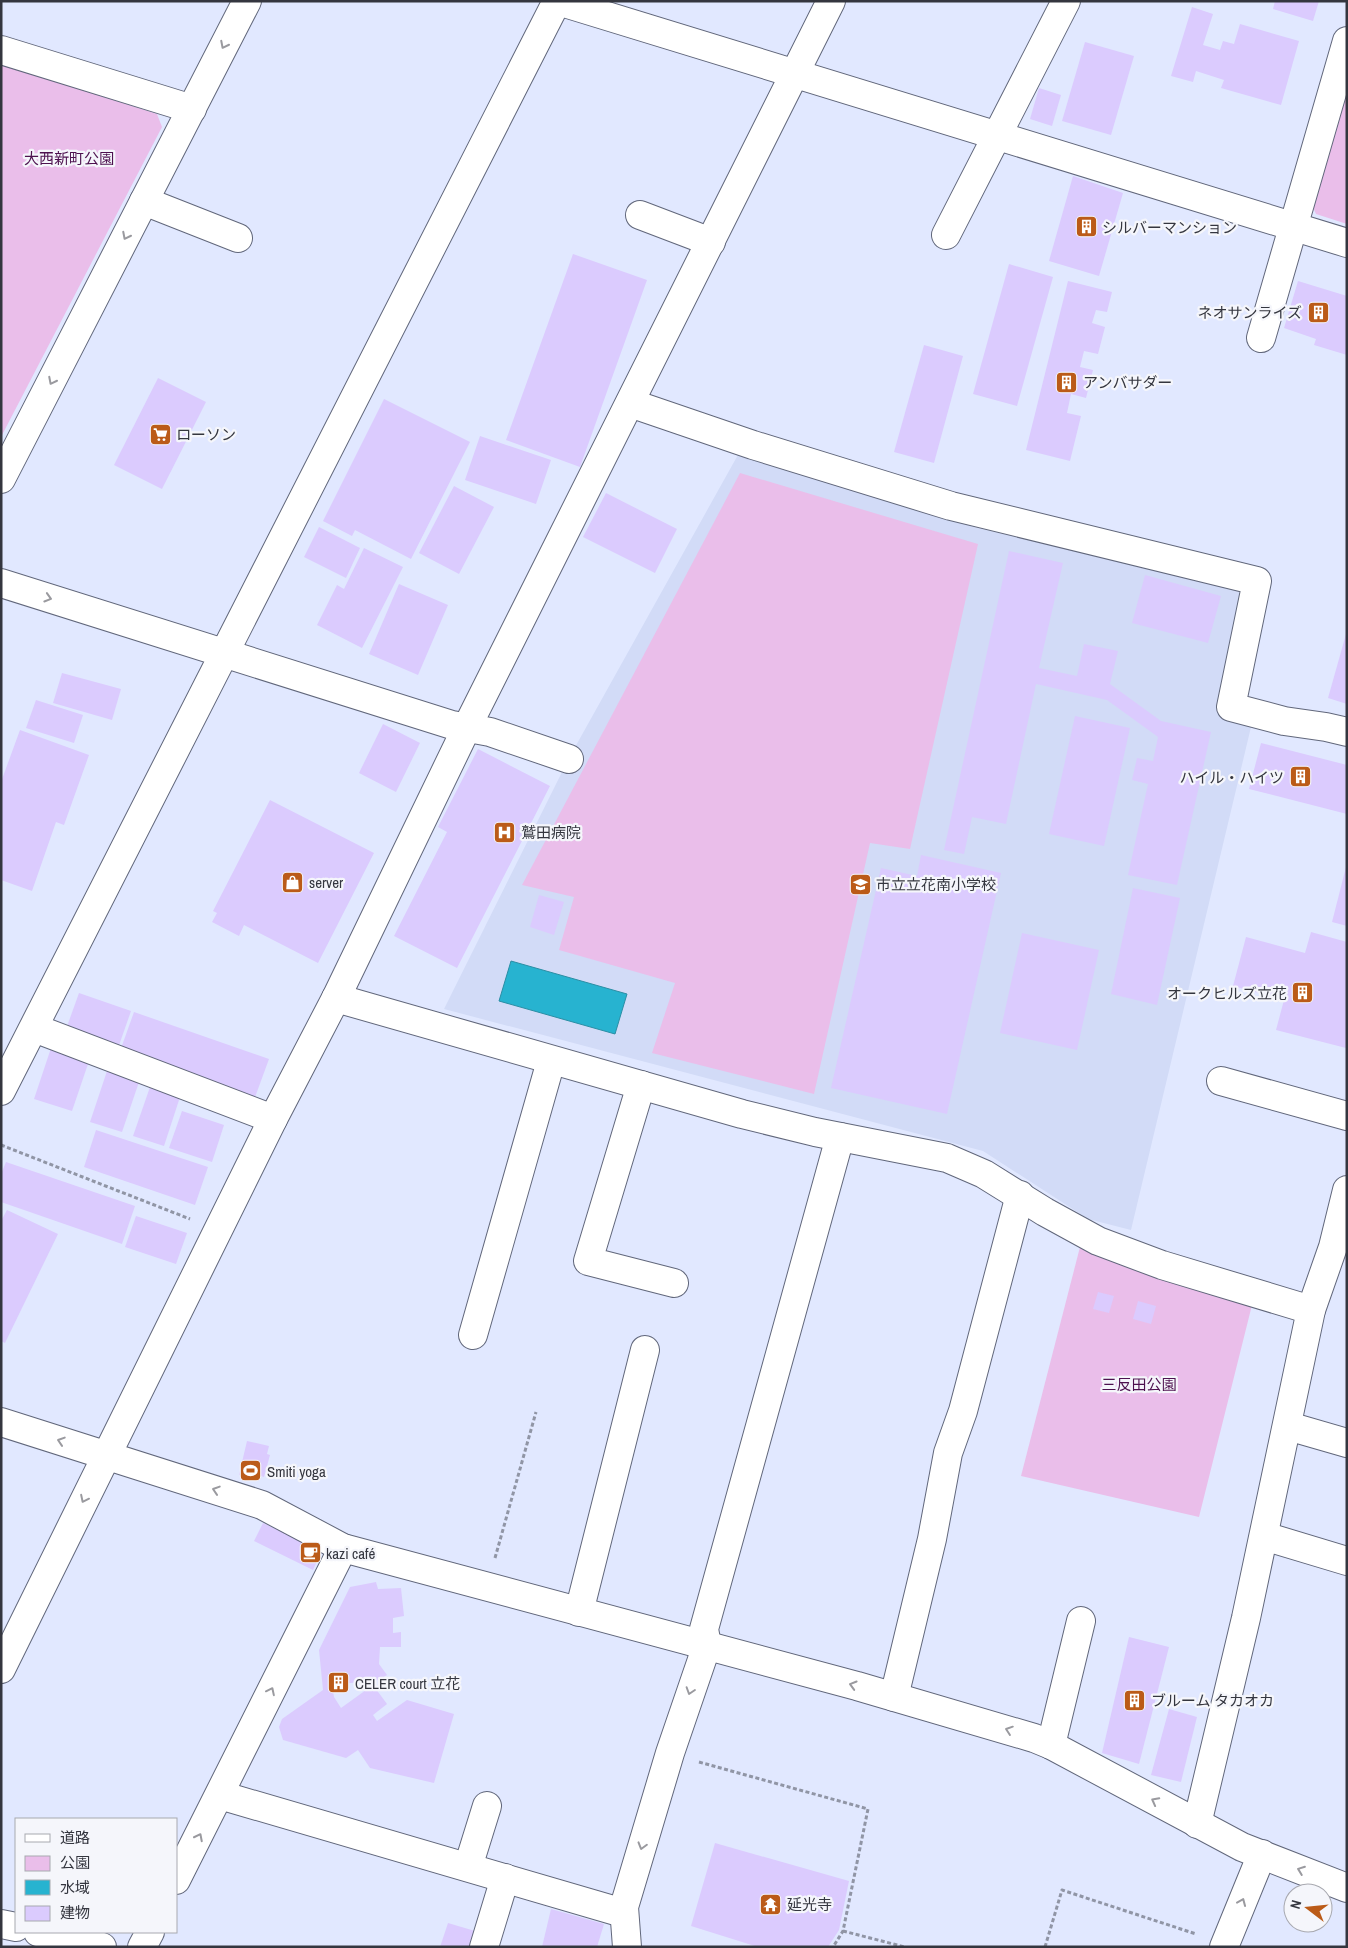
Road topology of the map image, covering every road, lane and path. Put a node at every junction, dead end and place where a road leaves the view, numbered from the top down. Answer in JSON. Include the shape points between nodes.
{"nodes":[{"id":1,"x":246,"y":1,"type":"edge"},
{"id":2,"x":558,"y":1,"type":"edge"},
{"id":3,"x":831,"y":1,"type":"edge"},
{"id":4,"x":1066,"y":1,"type":"edge"},
{"id":5,"x":1347,"y":41,"type":"edge"},
{"id":6,"x":1,"y":50,"type":"edge"},
{"id":7,"x":795,"y":74,"type":"junction"},
{"id":8,"x":192,"y":109,"type":"junction"},
{"id":9,"x":998,"y":137,"type":"junction"},
{"id":10,"x":144,"y":201,"type":"junction"},
{"id":11,"x":640,"y":215,"type":"dead end"},
{"id":12,"x":1293,"y":227,"type":"junction"},
{"id":13,"x":946,"y":235,"type":"dead end"},
{"id":14,"x":238,"y":238,"type":"dead end"},
{"id":15,"x":711,"y":242,"type":"junction"},
{"id":16,"x":1347,"y":243,"type":"edge"},
{"id":17,"x":1261,"y":338,"type":"dead end"},
{"id":18,"x":630,"y":403,"type":"junction"},
{"id":19,"x":1,"y":479,"type":"edge"},
{"id":20,"x":1,"y":583,"type":"edge"},
{"id":21,"x":224,"y":652,"type":"junction"},
{"id":22,"x":467,"y":728,"type":"junction"},
{"id":23,"x":1347,"y":732,"type":"edge"},
{"id":24,"x":569,"y":758,"type":"dead end"},
{"id":25,"x":336,"y":998,"type":"junction"},
{"id":26,"x":34,"y":1028,"type":"junction"},
{"id":27,"x":551,"y":1061,"type":"junction"},
{"id":28,"x":1221,"y":1081,"type":"dead end"},
{"id":29,"x":641,"y":1085,"type":"junction"},
{"id":30,"x":1,"y":1091,"type":"edge"},
{"id":31,"x":1347,"y":1116,"type":"edge"},
{"id":32,"x":273,"y":1119,"type":"junction"},
{"id":33,"x":840,"y":1137,"type":"junction"},
{"id":34,"x":1,"y":1145,"type":"edge"},
{"id":35,"x":1347,"y":1190,"type":"edge"},
{"id":36,"x":1020,"y":1195,"type":"junction"},
{"id":37,"x":218,"y":1230,"type":"junction"},
{"id":38,"x":674,"y":1283,"type":"dead end"},
{"id":39,"x":1311,"y":1310,"type":"junction"},
{"id":40,"x":473,"y":1335,"type":"dead end"},
{"id":41,"x":645,"y":1350,"type":"dead end"},
{"id":42,"x":536,"y":1412,"type":"dead end"},
{"id":43,"x":1,"y":1422,"type":"edge"},
{"id":44,"x":1288,"y":1426,"type":"junction"},
{"id":45,"x":1347,"y":1443,"type":"edge"},
{"id":46,"x":106,"y":1455,"type":"junction"},
{"id":47,"x":1264,"y":1536,"type":"junction"},
{"id":48,"x":343,"y":1548,"type":"junction"},
{"id":49,"x":1347,"y":1561,"type":"edge"},
{"id":50,"x":486,"y":1587,"type":"junction"},
{"id":51,"x":579,"y":1612,"type":"junction"},
{"id":52,"x":1082,"y":1621,"type":"dead end"},
{"id":53,"x":707,"y":1645,"type":"junction"},
{"id":54,"x":1,"y":1669,"type":"edge"},
{"id":55,"x":894,"y":1697,"type":"junction"},
{"id":56,"x":1051,"y":1745,"type":"junction"},
{"id":57,"x":670,"y":1754,"type":"junction"},
{"id":58,"x":220,"y":1795,"type":"junction"},
{"id":59,"x":487,"y":1806,"type":"dead end"},
{"id":60,"x":1197,"y":1824,"type":"junction"},
{"id":61,"x":1262,"y":1854,"type":"junction"},
{"id":62,"x":468,"y":1867,"type":"junction"},
{"id":63,"x":178,"y":1876,"type":"edge"},
{"id":64,"x":504,"y":1878,"type":"junction"},
{"id":65,"x":1347,"y":1888,"type":"edge"},
{"id":66,"x":623,"y":1913,"type":"junction"},
{"id":67,"x":1,"y":1924,"type":"edge"},
{"id":68,"x":15,"y":1927,"type":"edge"},
{"id":69,"x":843,"y":1930,"type":"junction"},
{"id":70,"x":42,"y":1933,"type":"edge"},
{"id":71,"x":149,"y":1933,"type":"edge"},
{"id":72,"x":1224,"y":1945,"type":"edge"},
{"id":73,"x":102,"y":1947,"type":"edge"},
{"id":74,"x":142,"y":1947,"type":"edge"},
{"id":75,"x":484,"y":1947,"type":"edge"},
{"id":76,"x":627,"y":1947,"type":"edge"},
{"id":77,"x":833,"y":1947,"type":"edge"},
{"id":78,"x":904,"y":1947,"type":"edge"},
{"id":79,"x":1045,"y":1947,"type":"edge"}],
"edges":[{"from":1,"to":8,"type":"street","one_way":true},
{"from":2,"to":7,"type":"street"},
{"from":2,"to":21,"type":"street"},
{"from":3,"to":7,"type":"street"},
{"from":4,"to":9,"type":"street"},
{"from":5,"to":12,"type":"street"},
{"from":6,"to":8,"type":"street"},
{"from":7,"to":9,"type":"street"},
{"from":7,"to":15,"type":"street"},
{"from":8,"to":10,"type":"street"},
{"from":9,"to":12,"type":"street"},
{"from":9,"to":13,"type":"street"},
{"from":10,"to":14,"type":"street"},
{"from":10,"to":19,"type":"street","one_way":true},
{"from":11,"to":15,"type":"street"},
{"from":12,"to":16,"type":"street"},
{"from":12,"to":17,"type":"street"},
{"from":15,"to":18,"type":"street"},
{"from":18,"to":22,"type":"street"},
{"from":18,"to":23,"type":"street","via":[[951,506],[1257,581],[1231,707],[1284,721]]},
{"from":20,"to":21,"type":"street","one_way":true},
{"from":21,"to":22,"type":"street"},
{"from":21,"to":26,"type":"street"},
{"from":22,"to":24,"type":"street","via":[[490,732]]},
{"from":22,"to":25,"type":"street"},
{"from":25,"to":27,"type":"street"},
{"from":25,"to":32,"type":"street"},
{"from":26,"to":30,"type":"street"},
{"from":26,"to":32,"type":"street"},
{"from":27,"to":29,"type":"street"},
{"from":27,"to":40,"type":"street"},
{"from":28,"to":31,"type":"street"},
{"from":29,"to":33,"type":"street","via":[[742,1114]]},
{"from":29,"to":38,"type":"street","via":[[588,1261]]},
{"from":32,"to":37,"type":"street"},
{"from":33,"to":36,"type":"street","via":[[947,1158]]},
{"from":33,"to":53,"type":"street","via":[[704,1628]]},
{"from":34,"to":37,"type":"path"},
{"from":35,"to":39,"type":"street","via":[[1333,1247]]},
{"from":36,"to":39,"type":"street","via":[[1098,1241]]},
{"from":36,"to":55,"type":"street","via":[[963,1411],[948,1453],[932,1539]]},
{"from":37,"to":46,"type":"street"},
{"from":39,"to":44,"type":"street"},
{"from":41,"to":51,"type":"street"},
{"from":42,"to":50,"type":"path"},
{"from":46,"to":43,"type":"street","one_way":true},
{"from":44,"to":45,"type":"street"},
{"from":44,"to":47,"type":"street"},
{"from":48,"to":46,"type":"street","one_way":true,"via":[[262,1505]]},
{"from":46,"to":54,"type":"street","one_way":true},
{"from":47,"to":49,"type":"street"},
{"from":47,"to":60,"type":"street"},
{"from":48,"to":50,"type":"street"},
{"from":58,"to":48,"type":"street","one_way":true},
{"from":50,"to":51,"type":"street"},
{"from":51,"to":53,"type":"street"},
{"from":52,"to":56,"type":"street"},
{"from":55,"to":53,"type":"street","one_way":true},
{"from":53,"to":57,"type":"street","one_way":true},
{"from":56,"to":55,"type":"street","one_way":true,"via":[[998,1726]]},
{"from":60,"to":56,"type":"street","one_way":true},
{"from":57,"to":66,"type":"street","one_way":true},
{"from":57,"to":69,"type":"path","via":[[868,1809]]},
{"from":58,"to":62,"type":"street"},
{"from":63,"to":58,"type":"street","one_way":true},
{"from":59,"to":62,"type":"street"},
{"from":60,"to":61,"type":"street"},
{"from":65,"to":61,"type":"street","one_way":true},
{"from":72,"to":61,"type":"street","one_way":true},
{"from":62,"to":64,"type":"street"},
{"from":64,"to":66,"type":"street"},
{"from":64,"to":75,"type":"street"},
{"from":66,"to":76,"type":"street"},
{"from":67,"to":68,"type":"street"},
{"from":69,"to":77,"type":"path"},
{"from":69,"to":78,"type":"path"},
{"from":70,"to":73,"type":"street"},
{"from":71,"to":74,"type":"street"},
{"from":72,"to":79,"type":"path","via":[[1062,1890]]}]}
